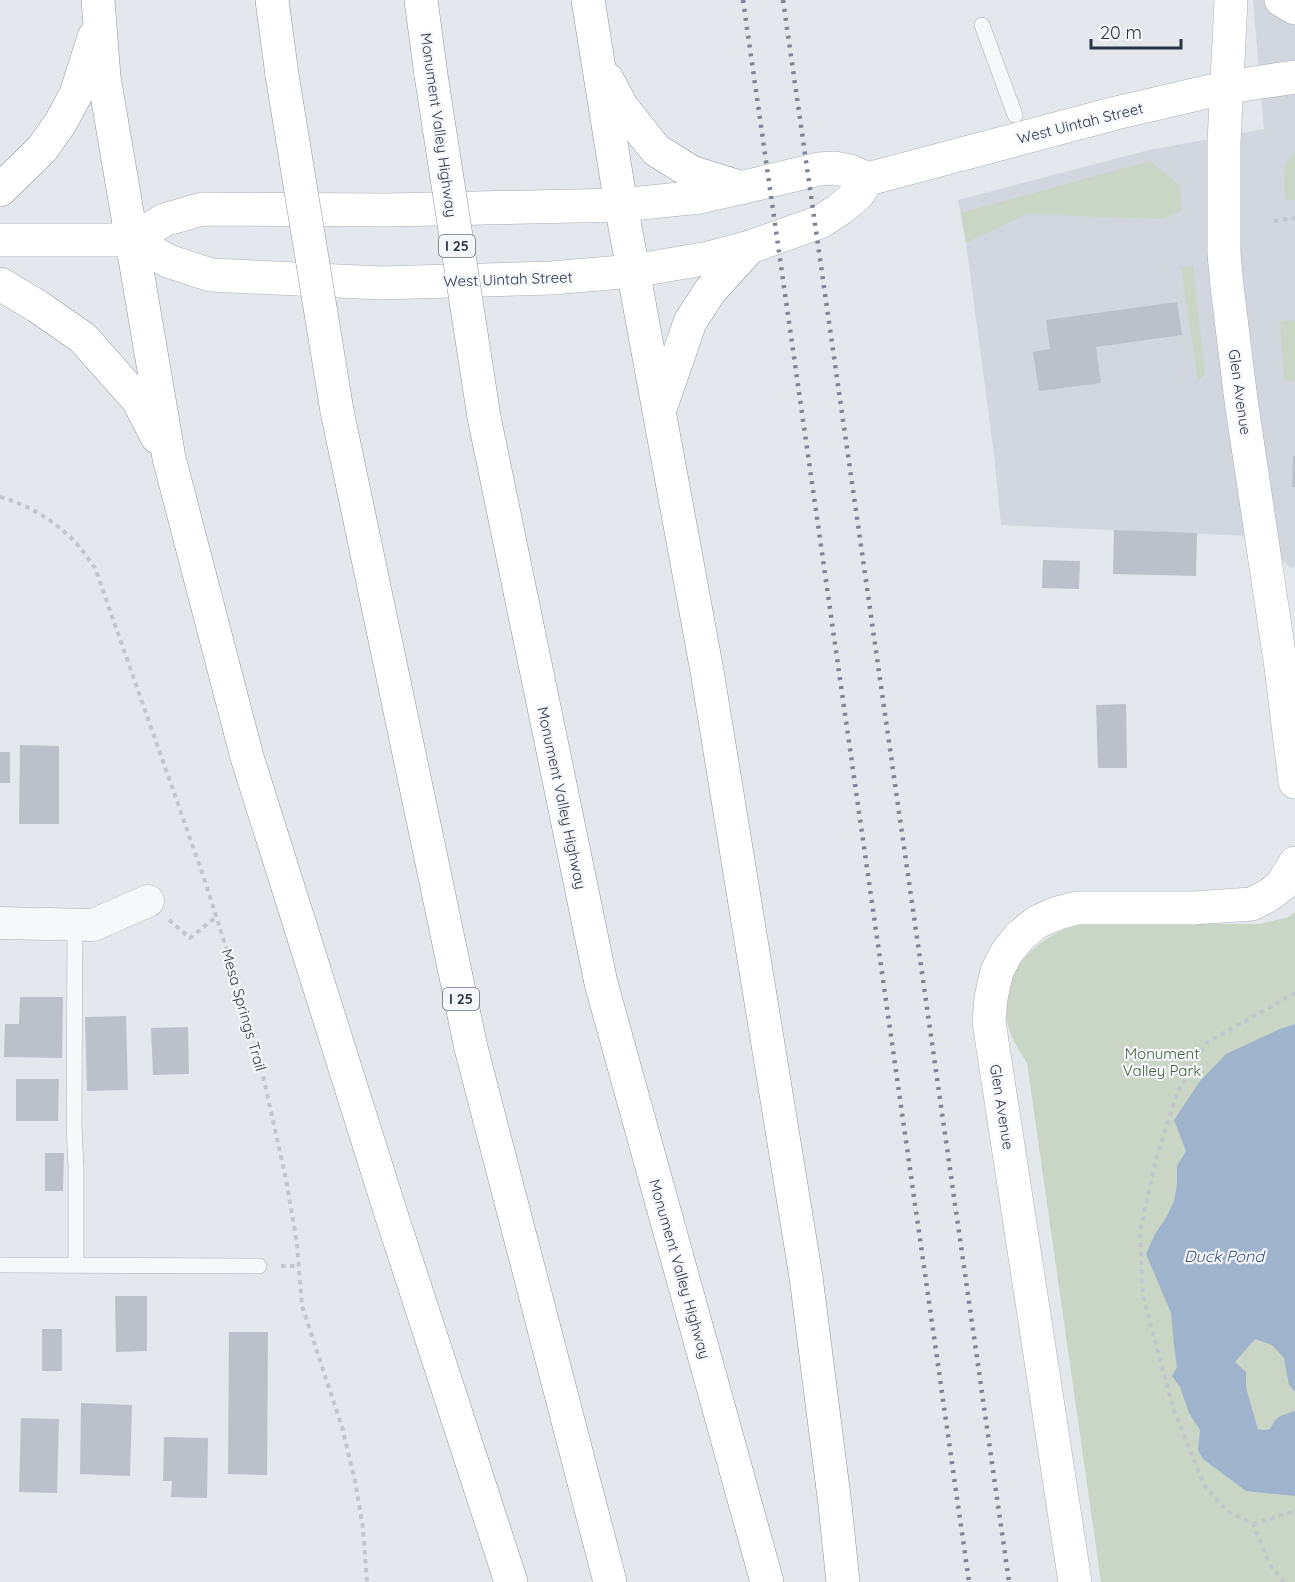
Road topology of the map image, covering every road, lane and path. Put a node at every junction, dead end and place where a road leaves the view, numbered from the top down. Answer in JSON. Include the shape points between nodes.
{"nodes":[{"id":1,"x":272,"y":0,"type":"edge"},
{"id":2,"x":421,"y":0,"type":"edge"},
{"id":3,"x":588,"y":0,"type":"edge"},
{"id":4,"x":1231,"y":0,"type":"edge"},
{"id":5,"x":1281,"y":0,"type":"edge"},
{"id":6,"x":1295,"y":8,"type":"edge"},
{"id":7,"x":99,"y":9,"type":"edge"},
{"id":8,"x":982,"y":25,"type":"dead end"},
{"id":9,"x":599,"y":66,"type":"junction"},
{"id":10,"x":1295,"y":77,"type":"edge"},
{"id":11,"x":1228,"y":87,"type":"junction"},
{"id":12,"x":1015,"y":115,"type":"dead end"},
{"id":13,"x":867,"y":179,"type":"junction"},
{"id":14,"x":741,"y":188,"type":"junction"},
{"id":15,"x":0,"y":190,"type":"edge"},
{"id":16,"x":621,"y":205,"type":"junction"},
{"id":17,"x":1295,"y":218,"type":"edge"},
{"id":18,"x":1274,"y":221,"type":"dead end"},
{"id":19,"x":0,"y":240,"type":"edge"},
{"id":20,"x":132,"y":240,"type":"junction"},
{"id":21,"x":750,"y":247,"type":"junction"},
{"id":22,"x":633,"y":272,"type":"junction"},
{"id":23,"x":0,"y":284,"type":"edge"},
{"id":24,"x":659,"y":411,"type":"junction"},
{"id":25,"x":169,"y":459,"type":"junction"},
{"id":26,"x":0,"y":498,"type":"edge"},
{"id":27,"x":1295,"y":782,"type":"edge"},
{"id":28,"x":1295,"y":863,"type":"edge"},
{"id":29,"x":148,"y":901,"type":"joint"},
{"id":30,"x":216,"y":916,"type":"junction"},
{"id":31,"x":0,"y":923,"type":"edge"},
{"id":32,"x":75,"y":924,"type":"junction"},
{"id":33,"x":1295,"y":993,"type":"edge"},
{"id":34,"x":0,"y":1265,"type":"edge"},
{"id":35,"x":76,"y":1266,"type":"junction"},
{"id":36,"x":259,"y":1266,"type":"dead end"},
{"id":37,"x":1295,"y":1511,"type":"edge"},
{"id":38,"x":1252,"y":1524,"type":"junction"},
{"id":39,"x":367,"y":1582,"type":"edge"},
{"id":40,"x":511,"y":1582,"type":"edge"},
{"id":41,"x":609,"y":1582,"type":"edge"},
{"id":42,"x":767,"y":1582,"type":"edge"},
{"id":43,"x":843,"y":1582,"type":"edge"},
{"id":44,"x":1075,"y":1582,"type":"edge"},
{"id":45,"x":1284,"y":1582,"type":"edge"}],
"edges":[{"from":1,"to":41,"type":"main road","number":"I 25","bridge":true,"via":[[337,411],[471,1048]]},
{"from":2,"to":42,"type":"main road","name":"Monument Valley Highway","number":"I 25","bridge":true,"via":[[484,417],[601,983]]},
{"from":3,"to":9,"type":"main road"},
{"from":4,"to":11,"type":"main road","name":"Glen Avenue"},
{"from":5,"to":6,"type":"main road"},
{"from":7,"to":15,"type":"main road","via":[[76,94],[61,122],[42,149]]},
{"from":7,"to":20,"type":"main road","via":[[104,77]]},
{"from":8,"to":12,"type":"lane"},
{"from":9,"to":14,"type":"main road","via":[[622,107],[656,150],[691,171]]},
{"from":9,"to":16,"type":"main road"},
{"from":10,"to":11,"type":"main road","name":"West Uintah Street"},
{"from":11,"to":13,"type":"main road","name":"West Uintah Street"},
{"from":11,"to":27,"type":"main road","name":"Glen Avenue","via":[[1224,143],[1227,286]]},
{"from":13,"to":14,"type":"main road","via":[[850,171],[819,168]]},
{"from":13,"to":21,"type":"main road","name":"West Uintah Street","via":[[858,194],[820,222]]},
{"from":14,"to":16,"type":"main road","via":[[700,197]]},
{"from":16,"to":20,"type":"main road","via":[[202,209],[164,220]]},
{"from":16,"to":22,"type":"main road"},
{"from":17,"to":18,"type":"path"},
{"from":19,"to":20,"type":"main road"},
{"from":20,"to":22,"type":"main road","name":"West Uintah Street","via":[[168,261],[211,275],[381,283]]},
{"from":20,"to":25,"type":"main road"},
{"from":21,"to":22,"type":"main road","name":"West Uintah Street"},
{"from":21,"to":24,"type":"main road","via":[[710,291],[690,322]]},
{"from":22,"to":24,"type":"main road"},
{"from":23,"to":25,"type":"main road","via":[[83,338],[138,400]]},
{"from":24,"to":43,"type":"main road","via":[[707,671],[805,1266]]},
{"from":25,"to":40,"type":"main road","via":[[247,757]]},
{"from":26,"to":30,"type":"path","name":"Mesa Springs Trail","via":[[48,518],[76,543],[95,568]]},
{"from":28,"to":44,"type":"main road","name":"Glen Avenue","via":[[1282,885],[1252,904],[1077,908],[1058,913],[1020,936],[997,971],[989,1022]]},
{"from":29,"to":30,"type":"path","via":[[190,938]]},
{"from":29,"to":32,"type":"street","via":[[93,924]]},
{"from":30,"to":39,"type":"path","name":"Mesa Springs Trail","via":[[255,1040],[288,1190],[302,1306],[342,1427],[363,1528]]},
{"from":31,"to":32,"type":"street"},
{"from":32,"to":35,"type":"lane"},
{"from":33,"to":38,"type":"path","via":[[1206,1043],[1177,1093],[1156,1159],[1140,1232],[1143,1296],[1173,1408],[1204,1485],[1227,1511]]},
{"from":34,"to":35,"type":"lane"},
{"from":35,"to":36,"type":"lane"},
{"from":37,"to":38,"type":"path"},
{"from":38,"to":45,"type":"path","via":[[1270,1565]]}]}
